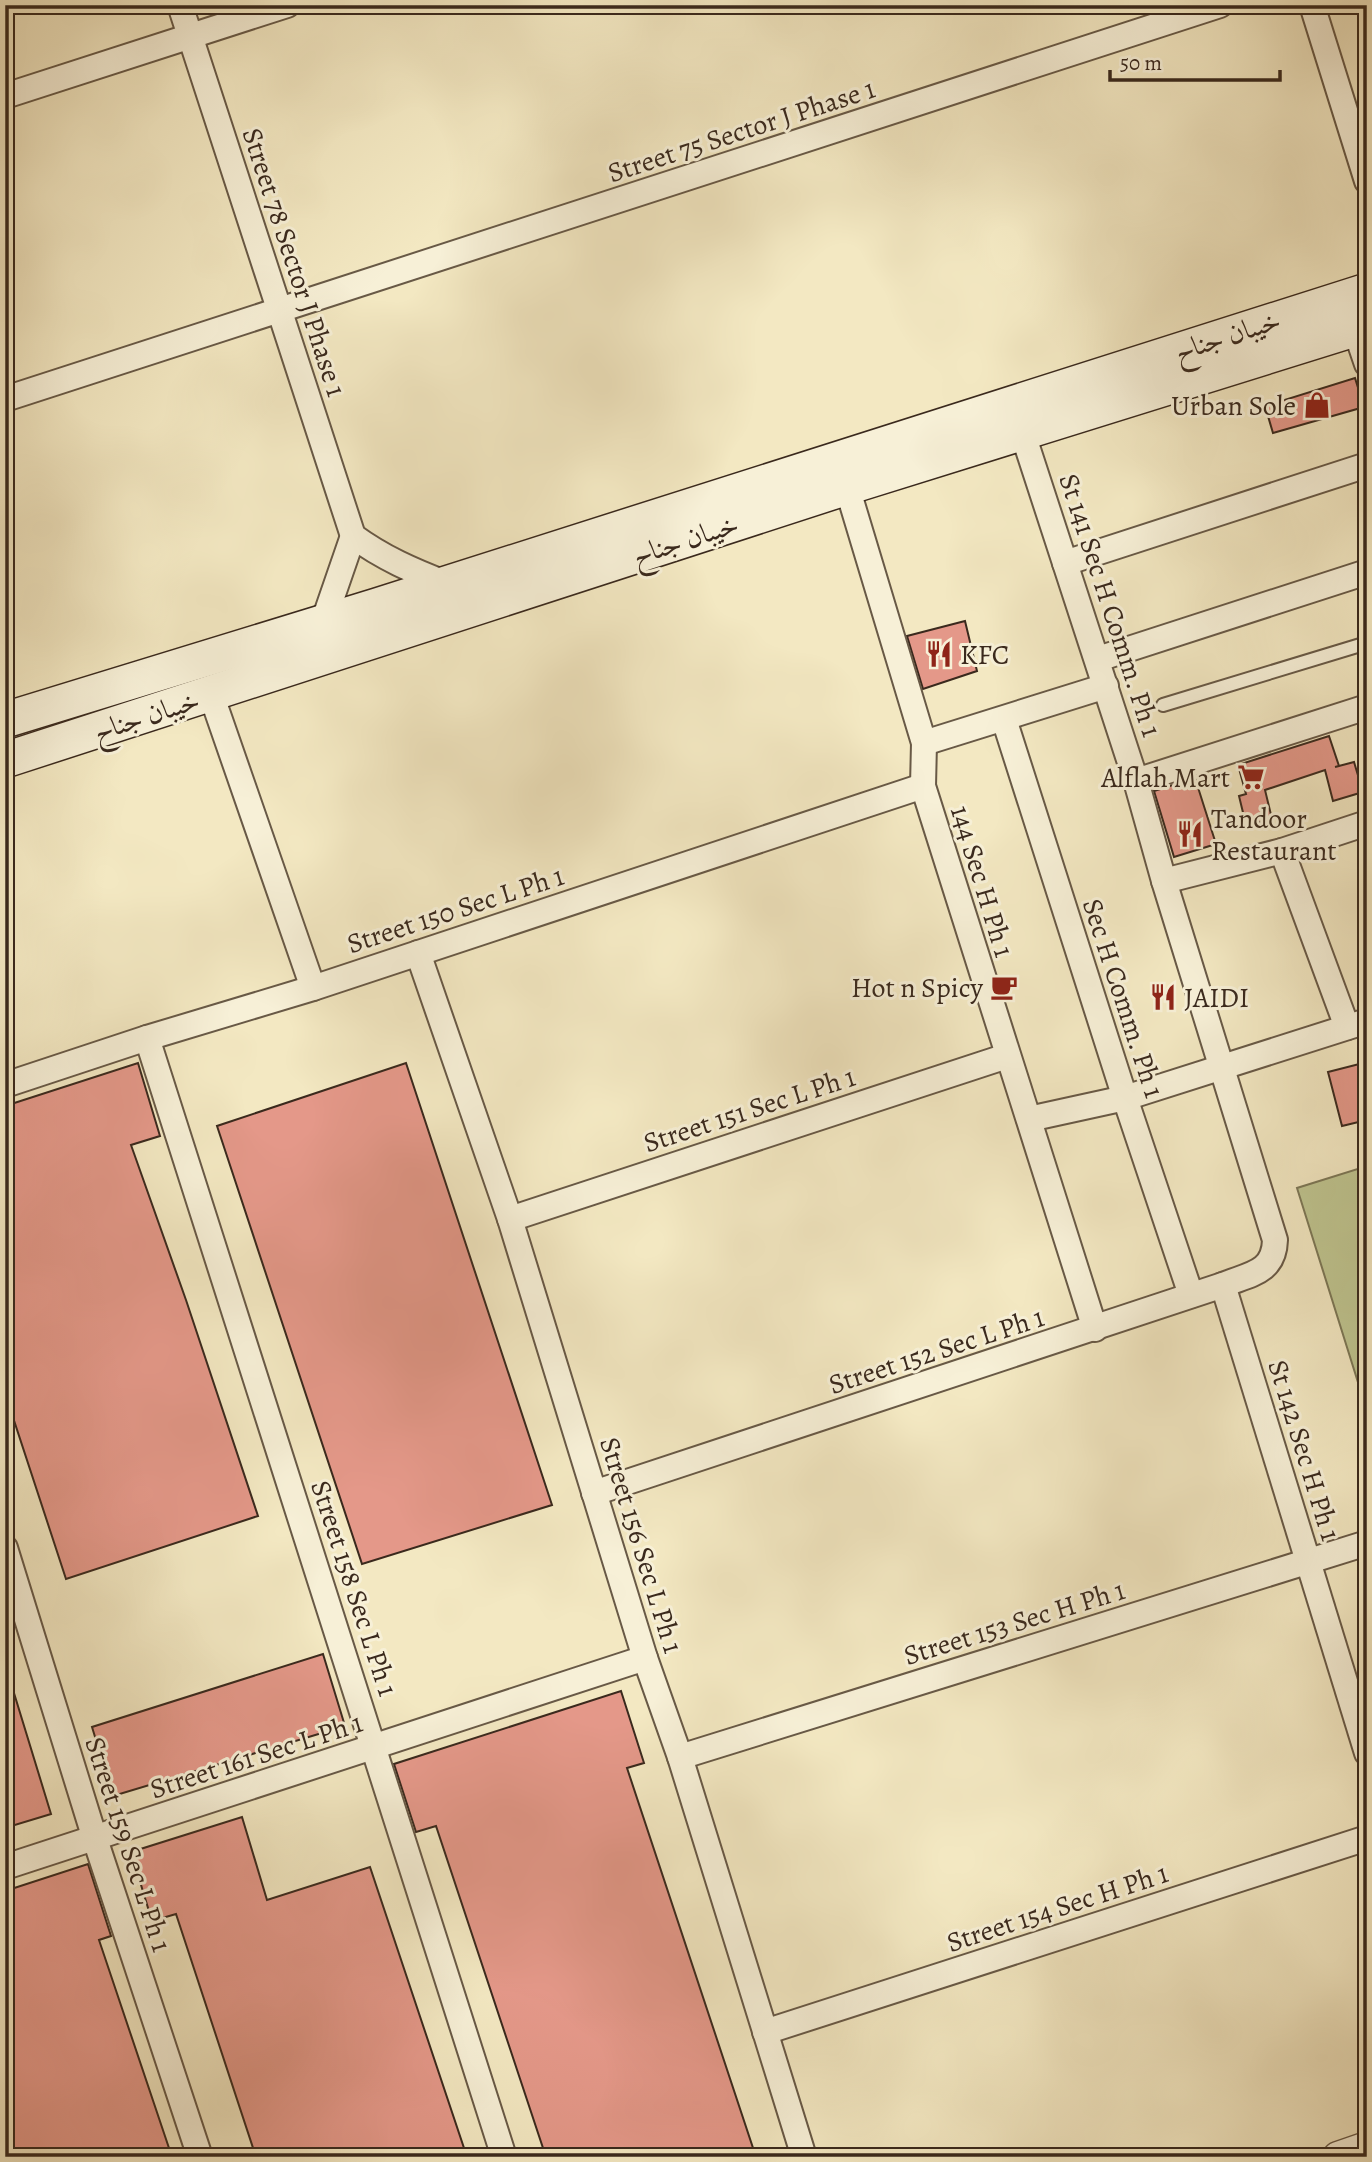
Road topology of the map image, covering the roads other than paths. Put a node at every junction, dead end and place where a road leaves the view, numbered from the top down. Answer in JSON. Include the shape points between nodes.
{"nodes":[{"id":1,"x":180,"y":5,"type":"edge"},
{"id":2,"x":287,"y":5,"type":"edge"},
{"id":3,"x":1220,"y":5,"type":"edge"},
{"id":4,"x":1312,"y":5,"type":"edge"},
{"id":5,"x":190,"y":36,"type":"junction"},
{"id":6,"x":5,"y":96,"type":"edge"},
{"id":7,"x":1367,"y":181,"type":"edge"},
{"id":8,"x":1367,"y":291,"type":"edge"},
{"id":9,"x":279,"y":310,"type":"junction"},
{"id":10,"x":1361,"y":327,"type":"edge"},
{"id":11,"x":1367,"y":363,"type":"edge"},
{"id":12,"x":5,"y":399,"type":"edge"},
{"id":13,"x":1022,"y":431,"type":"junction"},
{"id":14,"x":1367,"y":465,"type":"edge"},
{"id":15,"x":848,"y":486,"type":"junction"},
{"id":16,"x":353,"y":536,"type":"junction"},
{"id":17,"x":1065,"y":563,"type":"junction"},
{"id":18,"x":1367,"y":572,"type":"edge"},
{"id":19,"x":447,"y":584,"type":"junction"},
{"id":20,"x":323,"y":623,"type":"junction"},
{"id":21,"x":1367,"y":643,"type":"edge"},
{"id":22,"x":1098,"y":659,"type":"junction"},
{"id":23,"x":1106,"y":686,"type":"junction"},
{"id":24,"x":211,"y":694,"type":"junction"},
{"id":25,"x":1163,"y":705,"type":"dead end"},
{"id":26,"x":1367,"y":707,"type":"edge"},
{"id":27,"x":1004,"y":719,"type":"junction"},
{"id":28,"x":5,"y":720,"type":"edge"},
{"id":29,"x":924,"y":743,"type":"junction"},
{"id":30,"x":5,"y":760,"type":"edge"},
{"id":31,"x":1136,"y":781,"type":"junction"},
{"id":32,"x":923,"y":786,"type":"junction"},
{"id":33,"x":1367,"y":823,"type":"edge"},
{"id":34,"x":1282,"y":851,"type":"junction"},
{"id":35,"x":1164,"y":881,"type":"junction"},
{"id":36,"x":418,"y":953,"type":"junction"},
{"id":37,"x":313,"y":988,"type":"junction"},
{"id":38,"x":1357,"y":1024,"type":"edge"},
{"id":39,"x":147,"y":1038,"type":"junction"},
{"id":40,"x":1007,"y":1056,"type":"junction"},
{"id":41,"x":1222,"y":1065,"type":"junction"},
{"id":42,"x":5,"y":1086,"type":"edge"},
{"id":43,"x":1125,"y":1098,"type":"junction"},
{"id":44,"x":1029,"y":1119,"type":"junction"},
{"id":45,"x":510,"y":1219,"type":"junction"},
{"id":46,"x":1275,"y":1240,"type":"joint"},
{"id":47,"x":1223,"y":1285,"type":"junction"},
{"id":48,"x":1191,"y":1295,"type":"junction"},
{"id":49,"x":1096,"y":1329,"type":"junction"},
{"id":50,"x":594,"y":1493,"type":"junction"},
{"id":51,"x":1367,"y":1544,"type":"edge"},
{"id":52,"x":5,"y":1548,"type":"edge"},
{"id":53,"x":1308,"y":1562,"type":"junction"},
{"id":54,"x":645,"y":1658,"type":"junction"},
{"id":55,"x":374,"y":1747,"type":"junction"},
{"id":56,"x":1367,"y":1753,"type":"edge"},
{"id":57,"x":680,"y":1757,"type":"junction"},
{"id":58,"x":95,"y":1839,"type":"junction"},
{"id":59,"x":1367,"y":1839,"type":"edge"},
{"id":60,"x":5,"y":1867,"type":"edge"},
{"id":61,"x":765,"y":2032,"type":"junction"},
{"id":62,"x":1367,"y":2147,"type":"edge"},
{"id":63,"x":200,"y":2157,"type":"edge"},
{"id":64,"x":504,"y":2157,"type":"edge"},
{"id":65,"x":804,"y":2157,"type":"edge"},
{"id":66,"x":1338,"y":2157,"type":"edge"}],
"edges":[{"from":1,"to":5,"type":"street","name":"Street 78 Sector J Phase 1"},
{"from":2,"to":5,"type":"street"},
{"from":3,"to":9,"type":"street","name":"Street 75 Sector J Phase 1"},
{"from":4,"to":7,"type":"street"},
{"from":5,"to":6,"type":"street"},
{"from":5,"to":9,"type":"street","name":"Street 78 Sector J Phase 1"},
{"from":8,"to":19,"type":"main road","name":"خیبان جناح"},
{"from":9,"to":12,"type":"street","name":"Street 75 Sector J Phase 1"},
{"from":9,"to":16,"type":"street","name":"Street 78 Sector J Phase 1"},
{"from":10,"to":11,"type":"street"},
{"from":10,"to":13,"type":"main road","name":"خیبان جناح"},
{"from":13,"to":15,"type":"main road","name":"خیبان جناح"},
{"from":13,"to":17,"type":"street","name":"St 141 Sec H Comm. Ph 1"},
{"from":14,"to":17,"type":"street"},
{"from":15,"to":24,"type":"main road","name":"خیبان جناح"},
{"from":15,"to":29,"type":"street","name":"144 Sec H Ph 1"},
{"from":16,"to":19,"type":"street","via":[[404,568]]},
{"from":16,"to":20,"type":"street"},
{"from":17,"to":22,"type":"street","name":"St 141 Sec H Comm. Ph 1"},
{"from":18,"to":22,"type":"street"},
{"from":19,"to":20,"type":"main road","name":"خیبان جناح"},
{"from":20,"to":28,"type":"main road","name":"خیبان جناح"},
{"from":21,"to":25,"type":"lane"},
{"from":22,"to":23,"type":"street","name":"St 141 Sec H Comm. Ph 1"},
{"from":23,"to":27,"type":"street"},
{"from":23,"to":31,"type":"street","name":"St 141 Sec H Comm. Ph 1"},
{"from":24,"to":30,"type":"main road","name":"خیبان جناح"},
{"from":24,"to":37,"type":"street"},
{"from":26,"to":31,"type":"street"},
{"from":27,"to":29,"type":"street"},
{"from":27,"to":43,"type":"street","name":"Sec H Comm. Ph 1"},
{"from":29,"to":32,"type":"street","name":"144 Sec H Ph 1"},
{"from":31,"to":35,"type":"street","name":"St 141 Sec H Comm. Ph 1"},
{"from":32,"to":36,"type":"street","name":"Street 150 Sec L Ph 1"},
{"from":32,"to":40,"type":"street","name":"144 Sec H Ph 1"},
{"from":33,"to":34,"type":"street"},
{"from":34,"to":35,"type":"street"},
{"from":34,"to":38,"type":"street"},
{"from":35,"to":41,"type":"street","name":"St 141 Sec H Comm. Ph 1"},
{"from":36,"to":37,"type":"street","name":"Street 150 Sec L Ph 1"},
{"from":36,"to":45,"type":"street","name":"Street 156 Sec L Ph 1"},
{"from":37,"to":39,"type":"street","name":"Street 150 Sec L Ph 1"},
{"from":38,"to":41,"type":"street"},
{"from":39,"to":42,"type":"street","name":"Street 150 Sec L Ph 1"},
{"from":39,"to":55,"type":"street","name":"Street 158 Sec L Ph 1"},
{"from":40,"to":44,"type":"street","name":"144 Sec H Ph 1"},
{"from":40,"to":45,"type":"street","name":"Street 151 Sec L Ph 1"},
{"from":41,"to":43,"type":"street"},
{"from":41,"to":46,"type":"street","name":"St 141 Sec H Comm. Ph 1"},
{"from":43,"to":44,"type":"street"},
{"from":43,"to":48,"type":"street","name":"Sec H Comm. Ph 1"},
{"from":44,"to":49,"type":"street","name":"144 Sec H Ph 1"},
{"from":45,"to":50,"type":"street","name":"Street 156 Sec L Ph 1"},
{"from":46,"to":47,"type":"street","name":"Street 152 Sec L Ph 1","via":[[1275,1254],[1267,1267]]},
{"from":47,"to":48,"type":"street","name":"Street 152 Sec L Ph 1"},
{"from":47,"to":53,"type":"street","name":"St 142 Sec H Ph 1"},
{"from":48,"to":49,"type":"street","name":"Street 152 Sec L Ph 1"},
{"from":49,"to":50,"type":"street","name":"Street 152 Sec L Ph 1"},
{"from":50,"to":54,"type":"street","name":"Street 156 Sec L Ph 1"},
{"from":51,"to":53,"type":"street","name":"Street 153 Sec H Ph 1"},
{"from":52,"to":58,"type":"street","name":"Street 159 Sec L Ph 1"},
{"from":53,"to":56,"type":"street","name":"St 142 Sec H Ph 1"},
{"from":53,"to":57,"type":"street","name":"Street 153 Sec H Ph 1"},
{"from":54,"to":55,"type":"street","name":"Street 161 Sec L Ph 1"},
{"from":54,"to":57,"type":"street","name":"Street 156 Sec L Ph 1"},
{"from":55,"to":58,"type":"street","name":"Street 161 Sec L Ph 1"},
{"from":55,"to":64,"type":"street","name":"Street 158 Sec L Ph 1"},
{"from":57,"to":61,"type":"street","name":"Street 156 Sec L Ph 1"},
{"from":58,"to":60,"type":"street","name":"Street 161 Sec L Ph 1"},
{"from":58,"to":63,"type":"street","name":"Street 159 Sec L Ph 1"},
{"from":59,"to":61,"type":"street","name":"Street 154 Sec H Ph 1"},
{"from":61,"to":65,"type":"street","name":"Street 156 Sec L Ph 1"},
{"from":62,"to":66,"type":"street"}]}
